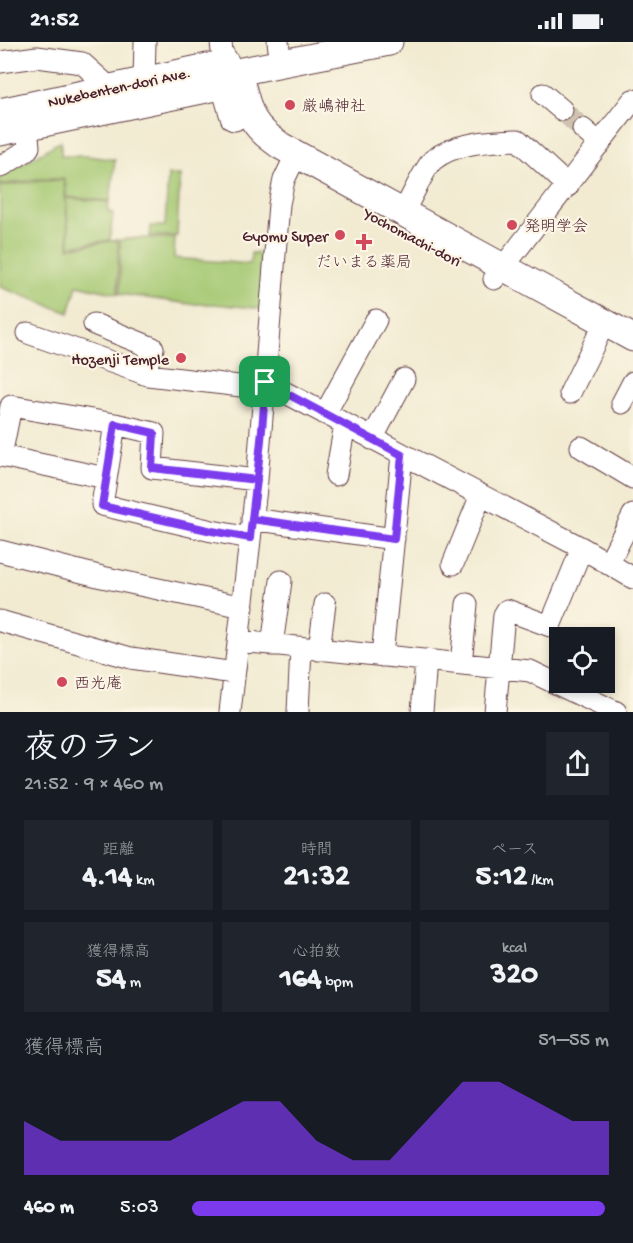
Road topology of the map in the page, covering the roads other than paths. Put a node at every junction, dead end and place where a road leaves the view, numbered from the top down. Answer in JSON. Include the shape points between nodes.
{"nodes":[{"id":1,"x":145,"y":42,"type":"edge"},
{"id":2,"x":221,"y":42,"type":"edge"},
{"id":3,"x":389,"y":42,"type":"edge"},
{"id":4,"x":349,"y":46,"type":"edge"},
{"id":5,"x":279,"y":52,"type":"edge"},
{"id":6,"x":0,"y":62,"type":"edge"},
{"id":7,"x":144,"y":80,"type":"junction"},
{"id":8,"x":230,"y":81,"type":"junction"},
{"id":9,"x":100,"y":91,"type":"junction"},
{"id":10,"x":543,"y":93,"type":"dead end"},
{"id":11,"x":633,"y":100,"type":"edge"},
{"id":12,"x":562,"y":110,"type":"tunnel mouth"},
{"id":13,"x":0,"y":112,"type":"edge"},
{"id":14,"x":27,"y":126,"type":"junction"},
{"id":15,"x":584,"y":129,"type":"tunnel mouth"},
{"id":16,"x":0,"y":132,"type":"edge"},
{"id":17,"x":600,"y":144,"type":"junction"},
{"id":18,"x":293,"y":162,"type":"junction"},
{"id":19,"x":0,"y":167,"type":"edge"},
{"id":20,"x":568,"y":186,"type":"junction"},
{"id":21,"x":404,"y":212,"type":"junction"},
{"id":22,"x":499,"y":273,"type":"junction"},
{"id":23,"x":376,"y":320,"type":"dead end"},
{"id":24,"x":94,"y":324,"type":"dead end"},
{"id":25,"x":28,"y":333,"type":"dead end"},
{"id":26,"x":598,"y":336,"type":"junction"},
{"id":27,"x":632,"y":339,"type":"edge"},
{"id":28,"x":144,"y":374,"type":"junction"},
{"id":29,"x":404,"y":379,"type":"dead end"},
{"id":30,"x":633,"y":382,"type":"edge"},
{"id":31,"x":265,"y":386,"type":"junction"},
{"id":32,"x":570,"y":393,"type":"dead end"},
{"id":33,"x":622,"y":404,"type":"dead end"},
{"id":34,"x":325,"y":414,"type":"junction"},
{"id":35,"x":115,"y":424,"type":"junction"},
{"id":36,"x":345,"y":424,"type":"junction"},
{"id":37,"x":372,"y":439,"type":"junction"},
{"id":38,"x":581,"y":447,"type":"dead end"},
{"id":39,"x":402,"y":455,"type":"junction"},
{"id":40,"x":336,"y":475,"type":"dead end"},
{"id":41,"x":106,"y":478,"type":"junction"},
{"id":42,"x":633,"y":478,"type":"edge"},
{"id":43,"x":257,"y":480,"type":"junction"},
{"id":44,"x":481,"y":495,"type":"junction"},
{"id":45,"x":633,"y":515,"type":"edge"},
{"id":46,"x":251,"y":529,"type":"junction"},
{"id":47,"x":394,"y":539,"type":"junction"},
{"id":48,"x":582,"y":548,"type":"junction"},
{"id":49,"x":0,"y":552,"type":"edge"},
{"id":50,"x":453,"y":564,"type":"dead end"},
{"id":51,"x":608,"y":564,"type":"junction"},
{"id":52,"x":633,"y":578,"type":"edge"},
{"id":53,"x":281,"y":581,"type":"dead end"},
{"id":54,"x":325,"y":604,"type":"dead end"},
{"id":55,"x":467,"y":604,"type":"dead end"},
{"id":56,"x":243,"y":607,"type":"junction"},
{"id":57,"x":0,"y":621,"type":"edge"},
{"id":58,"x":240,"y":641,"type":"junction"},
{"id":59,"x":272,"y":645,"type":"junction"},
{"id":60,"x":310,"y":649,"type":"junction"},
{"id":61,"x":382,"y":656,"type":"junction"},
{"id":62,"x":426,"y":660,"type":"junction"},
{"id":63,"x":461,"y":664,"type":"junction"},
{"id":64,"x":499,"y":668,"type":"junction"},
{"id":65,"x":234,"y":673,"type":"junction"},
{"id":66,"x":230,"y":712,"type":"edge"},
{"id":67,"x":298,"y":712,"type":"edge"},
{"id":68,"x":422,"y":712,"type":"edge"},
{"id":69,"x":495,"y":712,"type":"edge"},
{"id":70,"x":616,"y":712,"type":"edge"}],
"edges":[{"from":1,"to":7,"type":"street"},
{"from":2,"to":8,"type":"street"},
{"from":3,"to":4,"type":"main road"},
{"from":4,"to":5,"type":"main road"},
{"from":5,"to":8,"type":"main road"},
{"from":6,"to":9,"type":"street","via":[[37,57],[82,63]]},
{"from":7,"to":8,"type":"main road","name":"Nukebenten-dori Ave.","via":[[208,67],[222,68]]},
{"from":7,"to":9,"type":"main road","name":"Nukebenten-dori Ave."},
{"from":8,"to":14,"type":"main road","name":"Nukebenten-dori Ave."},
{"from":8,"to":18,"type":"main road","name":"Yochomachi-dori","via":[[243,86],[252,116]]},
{"from":9,"to":13,"type":"main road","name":"Nukebenten-dori Ave."},
{"from":10,"to":12,"type":"street"},
{"from":11,"to":17,"type":"street"},
{"from":14,"to":16,"type":"main road","name":"Nukebenten-dori Ave."},
{"from":14,"to":19,"type":"street","via":[[29,147]]},
{"from":15,"to":17,"type":"street"},
{"from":17,"to":20,"type":"street"},
{"from":18,"to":21,"type":"main road","name":"Yochomachi-dori"},
{"from":18,"to":22,"type":"main road","name":"Yochomachi-dori"},
{"from":18,"to":31,"type":"street","via":[[279,204]]},
{"from":20,"to":21,"type":"street","via":[[518,140],[489,141],[455,149],[432,161]]},
{"from":20,"to":22,"type":"street"},
{"from":21,"to":22,"type":"main road","name":"Yochomachi-dori"},
{"from":22,"to":26,"type":"main road","name":"Yochomachi-dori"},
{"from":22,"to":27,"type":"main road","name":"Yochomachi-dori"},
{"from":23,"to":34,"type":"street"},
{"from":24,"to":28,"type":"street","via":[[153,348]]},
{"from":25,"to":28,"type":"street"},
{"from":26,"to":27,"type":"main road","name":"Yochomachi-dori"},
{"from":26,"to":32,"type":"street"},
{"from":28,"to":31,"type":"street"},
{"from":29,"to":37,"type":"street"},
{"from":30,"to":33,"type":"street"},
{"from":31,"to":34,"type":"street"},
{"from":31,"to":43,"type":"street"},
{"from":34,"to":36,"type":"street"},
{"from":35,"to":41,"type":"street"},
{"from":35,"to":41,"type":"street","via":[[11,406],[1,456]]},
{"from":35,"to":43,"type":"street","via":[[154,433],[152,468]]},
{"from":36,"to":37,"type":"street"},
{"from":36,"to":40,"type":"street"},
{"from":37,"to":39,"type":"street"},
{"from":38,"to":42,"type":"street"},
{"from":39,"to":44,"type":"street"},
{"from":39,"to":47,"type":"street"},
{"from":41,"to":46,"type":"street","via":[[102,506],[212,531]]},
{"from":43,"to":46,"type":"street"},
{"from":44,"to":48,"type":"street"},
{"from":44,"to":50,"type":"street"},
{"from":45,"to":51,"type":"street"},
{"from":46,"to":47,"type":"street"},
{"from":46,"to":56,"type":"street"},
{"from":47,"to":61,"type":"street"},
{"from":48,"to":51,"type":"street"},
{"from":48,"to":64,"type":"street","via":[[550,626],[507,610]]},
{"from":49,"to":56,"type":"street"},
{"from":51,"to":52,"type":"street"},
{"from":53,"to":59,"type":"street"},
{"from":54,"to":60,"type":"street"},
{"from":55,"to":63,"type":"street"},
{"from":56,"to":58,"type":"street"},
{"from":57,"to":65,"type":"street","via":[[131,658]]},
{"from":58,"to":59,"type":"street"},
{"from":58,"to":65,"type":"street"},
{"from":59,"to":60,"type":"street"},
{"from":60,"to":61,"type":"street"},
{"from":60,"to":67,"type":"street"},
{"from":61,"to":62,"type":"street"},
{"from":62,"to":63,"type":"street"},
{"from":62,"to":68,"type":"street"},
{"from":63,"to":64,"type":"street"},
{"from":64,"to":69,"type":"street"},
{"from":64,"to":70,"type":"street","via":[[530,671]]},
{"from":65,"to":66,"type":"street"}]}
